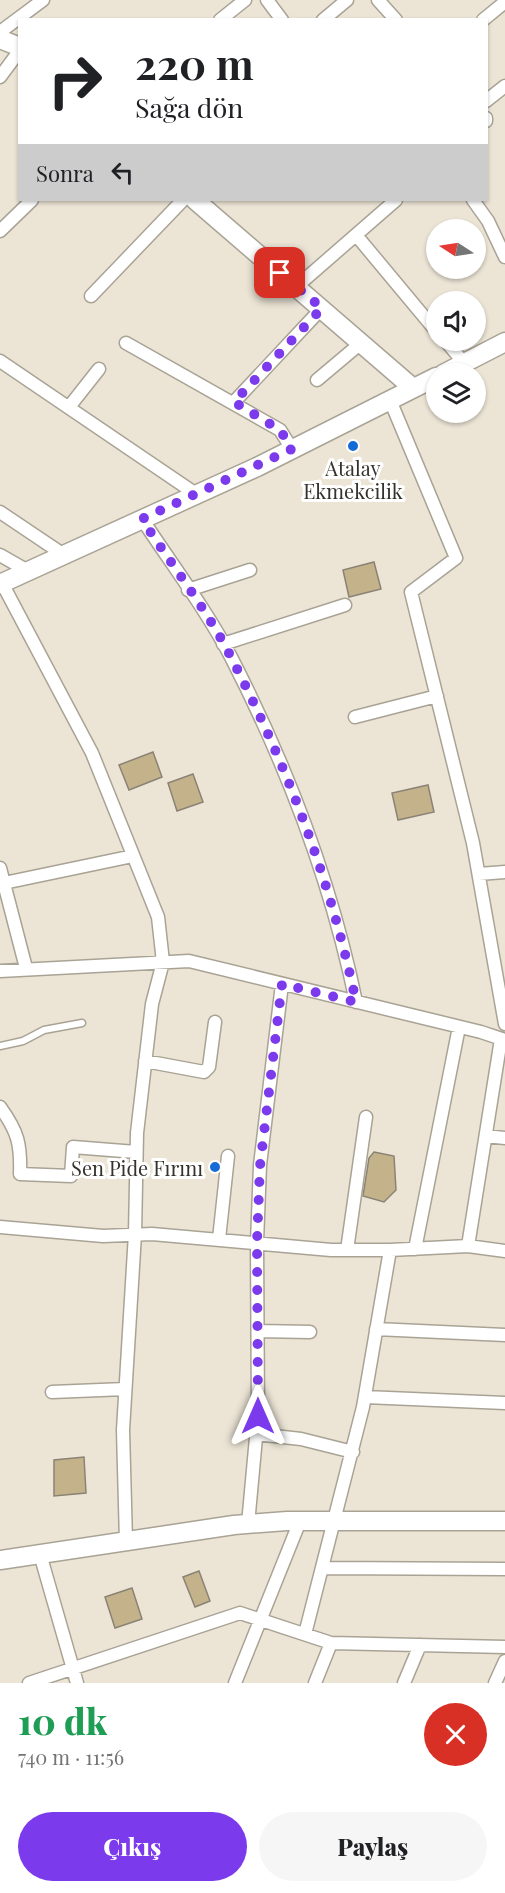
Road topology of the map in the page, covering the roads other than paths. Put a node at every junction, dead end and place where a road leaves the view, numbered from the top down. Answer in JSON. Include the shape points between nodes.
{"nodes":[{"id":1,"x":43,"y":0,"type":"edge"},
{"id":2,"x":245,"y":0,"type":"edge"},
{"id":3,"x":267,"y":0,"type":"edge"},
{"id":4,"x":347,"y":0,"type":"edge"},
{"id":5,"x":378,"y":0,"type":"edge"},
{"id":6,"x":505,"y":2,"type":"edge"},
{"id":7,"x":19,"y":18,"type":"edge"},
{"id":8,"x":222,"y":18,"type":"edge"},
{"id":9,"x":280,"y":18,"type":"edge"},
{"id":10,"x":325,"y":18,"type":"edge"},
{"id":11,"x":394,"y":18,"type":"edge"},
{"id":12,"x":485,"y":18,"type":"edge"},
{"id":13,"x":18,"y":19,"type":"edge"},
{"id":14,"x":0,"y":32,"type":"edge"},
{"id":15,"x":0,"y":39,"type":"edge"},
{"id":16,"x":18,"y":48,"type":"edge"},
{"id":17,"x":18,"y":52,"type":"edge"},
{"id":18,"x":0,"y":77,"type":"edge"},
{"id":19,"x":505,"y":86,"type":"edge"},
{"id":20,"x":488,"y":99,"type":"edge"},
{"id":21,"x":31,"y":201,"type":"edge"},
{"id":22,"x":182,"y":201,"type":"edge"},
{"id":23,"x":196,"y":201,"type":"edge"},
{"id":24,"x":395,"y":201,"type":"edge"},
{"id":25,"x":474,"y":201,"type":"edge"},
{"id":26,"x":0,"y":231,"type":"edge"},
{"id":27,"x":356,"y":235,"type":"junction"},
{"id":28,"x":505,"y":257,"type":"edge"},
{"id":29,"x":297,"y":287,"type":"junction"},
{"id":30,"x":91,"y":296,"type":"dead end"},
{"id":31,"x":322,"y":308,"type":"junction"},
{"id":32,"x":426,"y":319,"type":"edge"},
{"id":33,"x":505,"y":342,"type":"edge"},
{"id":34,"x":126,"y":343,"type":"dead end"},
{"id":35,"x":361,"y":343,"type":"junction"},
{"id":36,"x":454,"y":351,"type":"edge"},
{"id":37,"x":0,"y":361,"type":"edge"},
{"id":38,"x":464,"y":363,"type":"joint"},
{"id":39,"x":99,"y":369,"type":"dead end"},
{"id":40,"x":317,"y":380,"type":"dead end"},
{"id":41,"x":426,"y":382,"type":"edge"},
{"id":42,"x":413,"y":388,"type":"junction"},
{"id":43,"x":390,"y":400,"type":"junction"},
{"id":44,"x":234,"y":402,"type":"junction"},
{"id":45,"x":69,"y":407,"type":"junction"},
{"id":46,"x":292,"y":449,"type":"junction"},
{"id":47,"x":196,"y":495,"type":"junction"},
{"id":48,"x":0,"y":512,"type":"edge"},
{"id":49,"x":142,"y":519,"type":"junction"},
{"id":50,"x":0,"y":555,"type":"edge"},
{"id":51,"x":64,"y":555,"type":"junction"},
{"id":52,"x":250,"y":570,"type":"dead end"},
{"id":53,"x":28,"y":571,"type":"junction"},
{"id":54,"x":1,"y":583,"type":"edge"},
{"id":55,"x":188,"y":590,"type":"junction"},
{"id":56,"x":345,"y":605,"type":"dead end"},
{"id":57,"x":223,"y":644,"type":"junction"},
{"id":58,"x":437,"y":696,"type":"junction"},
{"id":59,"x":355,"y":717,"type":"dead end"},
{"id":60,"x":133,"y":856,"type":"junction"},
{"id":61,"x":0,"y":868,"type":"edge"},
{"id":62,"x":505,"y":872,"type":"edge"},
{"id":63,"x":479,"y":874,"type":"junction"},
{"id":64,"x":4,"y":883,"type":"junction"},
{"id":65,"x":163,"y":962,"type":"junction"},
{"id":66,"x":500,"y":963,"type":"edge"},
{"id":67,"x":26,"y":968,"type":"junction"},
{"id":68,"x":0,"y":971,"type":"edge"},
{"id":69,"x":282,"y":984,"type":"junction"},
{"id":70,"x":356,"y":1002,"type":"junction"},
{"id":71,"x":215,"y":1022,"type":"dead end"},
{"id":72,"x":82,"y":1023,"type":"dead end"},
{"id":73,"x":505,"y":1024,"type":"edge"},
{"id":74,"x":459,"y":1027,"type":"junction"},
{"id":75,"x":503,"y":1040,"type":"edge"},
{"id":76,"x":0,"y":1046,"type":"edge"},
{"id":77,"x":145,"y":1061,"type":"junction"},
{"id":78,"x":0,"y":1107,"type":"edge"},
{"id":79,"x":366,"y":1117,"type":"dead end"},
{"id":80,"x":486,"y":1136,"type":"junction"},
{"id":81,"x":505,"y":1138,"type":"edge"},
{"id":82,"x":136,"y":1152,"type":"junction"},
{"id":83,"x":228,"y":1156,"type":"dead end"},
{"id":84,"x":0,"y":1227,"type":"edge"},
{"id":85,"x":135,"y":1234,"type":"junction"},
{"id":86,"x":219,"y":1239,"type":"junction"},
{"id":87,"x":257,"y":1242,"type":"junction"},
{"id":88,"x":468,"y":1246,"type":"junction"},
{"id":89,"x":415,"y":1249,"type":"junction"},
{"id":90,"x":346,"y":1250,"type":"junction"},
{"id":91,"x":390,"y":1250,"type":"junction"},
{"id":92,"x":505,"y":1251,"type":"edge"},
{"id":93,"x":376,"y":1329,"type":"junction"},
{"id":94,"x":258,"y":1331,"type":"junction"},
{"id":95,"x":310,"y":1332,"type":"dead end"},
{"id":96,"x":505,"y":1335,"type":"edge"},
{"id":97,"x":125,"y":1389,"type":"junction"},
{"id":98,"x":52,"y":1392,"type":"dead end"},
{"id":99,"x":365,"y":1398,"type":"junction"},
{"id":100,"x":505,"y":1403,"type":"edge"},
{"id":101,"x":256,"y":1434,"type":"junction"},
{"id":102,"x":352,"y":1452,"type":"junction"},
{"id":103,"x":300,"y":1521,"type":"junction"},
{"id":104,"x":336,"y":1521,"type":"junction"},
{"id":105,"x":505,"y":1521,"type":"edge"},
{"id":106,"x":248,"y":1524,"type":"junction"},
{"id":107,"x":126,"y":1541,"type":"junction"},
{"id":108,"x":40,"y":1554,"type":"junction"},
{"id":109,"x":0,"y":1560,"type":"edge"},
{"id":110,"x":323,"y":1568,"type":"junction"},
{"id":111,"x":505,"y":1569,"type":"edge"},
{"id":112,"x":261,"y":1619,"type":"junction"},
{"id":113,"x":305,"y":1634,"type":"junction"},
{"id":114,"x":331,"y":1643,"type":"junction"},
{"id":115,"x":420,"y":1645,"type":"junction"},
{"id":116,"x":505,"y":1647,"type":"edge"},
{"id":117,"x":505,"y":1661,"type":"edge"},
{"id":118,"x":73,"y":1668,"type":"junction"},
{"id":119,"x":29,"y":1683,"type":"edge"},
{"id":120,"x":77,"y":1683,"type":"edge"},
{"id":121,"x":235,"y":1683,"type":"edge"},
{"id":122,"x":315,"y":1683,"type":"edge"},
{"id":123,"x":404,"y":1683,"type":"edge"},
{"id":124,"x":495,"y":1683,"type":"edge"}],
"edges":[{"from":1,"to":7,"type":"street"},
{"from":2,"to":8,"type":"street"},
{"from":3,"to":9,"type":"street"},
{"from":4,"to":10,"type":"street"},
{"from":5,"to":11,"type":"street"},
{"from":6,"to":12,"type":"street"},
{"from":13,"to":14,"type":"street"},
{"from":15,"to":16,"type":"main road"},
{"from":17,"to":18,"type":"street"},
{"from":19,"to":20,"type":"street"},
{"from":21,"to":26,"type":"street"},
{"from":22,"to":30,"type":"street"},
{"from":23,"to":29,"type":"main road"},
{"from":24,"to":27,"type":"street"},
{"from":25,"to":28,"type":"street"},
{"from":27,"to":29,"type":"street"},
{"from":27,"to":32,"type":"street"},
{"from":29,"to":31,"type":"main road"},
{"from":31,"to":35,"type":"main road"},
{"from":31,"to":44,"type":"street"},
{"from":33,"to":38,"type":"main road"},
{"from":34,"to":44,"type":"street"},
{"from":35,"to":40,"type":"street"},
{"from":35,"to":42,"type":"main road"},
{"from":36,"to":38,"type":"street"},
{"from":37,"to":45,"type":"street"},
{"from":39,"to":45,"type":"street"},
{"from":41,"to":42,"type":"main road"},
{"from":42,"to":43,"type":"main road"},
{"from":43,"to":46,"type":"main road"},
{"from":43,"to":58,"type":"street","via":[[456,558],[411,592]]},
{"from":44,"to":46,"type":"street","via":[[280,430]]},
{"from":45,"to":47,"type":"street"},
{"from":46,"to":47,"type":"main road"},
{"from":47,"to":49,"type":"main road"},
{"from":48,"to":51,"type":"street"},
{"from":49,"to":51,"type":"main road"},
{"from":49,"to":55,"type":"street"},
{"from":50,"to":53,"type":"street"},
{"from":51,"to":53,"type":"main road"},
{"from":52,"to":55,"type":"street"},
{"from":53,"to":54,"type":"main road"},
{"from":54,"to":60,"type":"street","via":[[92,753]]},
{"from":55,"to":57,"type":"street"},
{"from":56,"to":57,"type":"street"},
{"from":57,"to":70,"type":"street","via":[[299,803],[343,939]]},
{"from":58,"to":59,"type":"street"},
{"from":58,"to":63,"type":"street"},
{"from":60,"to":64,"type":"street"},
{"from":60,"to":65,"type":"street","via":[[158,917]]},
{"from":61,"to":64,"type":"street"},
{"from":62,"to":63,"type":"street"},
{"from":63,"to":66,"type":"street"},
{"from":64,"to":67,"type":"street"},
{"from":65,"to":67,"type":"street"},
{"from":65,"to":69,"type":"street","via":[[189,961]]},
{"from":65,"to":77,"type":"street","via":[[152,1004]]},
{"from":66,"to":73,"type":"street"},
{"from":67,"to":68,"type":"street"},
{"from":69,"to":70,"type":"street"},
{"from":69,"to":87,"type":"street","via":[[260,1166]]},
{"from":70,"to":74,"type":"street"},
{"from":71,"to":77,"type":"street","via":[[209,1067],[204,1072]]},
{"from":72,"to":76,"type":"lane","via":[[44,1030],[23,1041]]},
{"from":74,"to":75,"type":"street"},
{"from":74,"to":89,"type":"street"},
{"from":75,"to":80,"type":"street"},
{"from":77,"to":82,"type":"street"},
{"from":78,"to":82,"type":"street","via":[[21,1146],[20,1174],[71,1176],[73,1148]]},
{"from":79,"to":90,"type":"street"},
{"from":80,"to":81,"type":"street"},
{"from":80,"to":88,"type":"street"},
{"from":82,"to":85,"type":"street"},
{"from":83,"to":86,"type":"street"},
{"from":84,"to":85,"type":"street","via":[[103,1236]]},
{"from":85,"to":86,"type":"street"},
{"from":85,"to":97,"type":"street"},
{"from":86,"to":87,"type":"street"},
{"from":87,"to":90,"type":"street"},
{"from":87,"to":94,"type":"street"},
{"from":88,"to":89,"type":"street"},
{"from":88,"to":92,"type":"street"},
{"from":89,"to":91,"type":"street"},
{"from":90,"to":91,"type":"street"},
{"from":91,"to":93,"type":"street"},
{"from":93,"to":96,"type":"street"},
{"from":93,"to":99,"type":"street"},
{"from":94,"to":95,"type":"street"},
{"from":94,"to":101,"type":"street"},
{"from":97,"to":98,"type":"street"},
{"from":97,"to":107,"type":"street"},
{"from":99,"to":100,"type":"street"},
{"from":99,"to":102,"type":"street"},
{"from":101,"to":102,"type":"street","via":[[301,1438]]},
{"from":101,"to":106,"type":"street"},
{"from":102,"to":104,"type":"street"},
{"from":103,"to":104,"type":"main road"},
{"from":103,"to":106,"type":"main road"},
{"from":103,"to":112,"type":"street"},
{"from":104,"to":105,"type":"main road"},
{"from":104,"to":110,"type":"street"},
{"from":106,"to":107,"type":"main road"},
{"from":107,"to":108,"type":"main road"},
{"from":108,"to":109,"type":"main road"},
{"from":108,"to":118,"type":"street"},
{"from":110,"to":111,"type":"street"},
{"from":110,"to":113,"type":"street"},
{"from":112,"to":113,"type":"street"},
{"from":112,"to":118,"type":"street","via":[[240,1613]]},
{"from":112,"to":121,"type":"street"},
{"from":113,"to":114,"type":"street"},
{"from":114,"to":115,"type":"street"},
{"from":114,"to":122,"type":"street"},
{"from":115,"to":116,"type":"street"},
{"from":115,"to":123,"type":"street"},
{"from":117,"to":124,"type":"street"},
{"from":118,"to":119,"type":"street"},
{"from":118,"to":120,"type":"street"}]}
